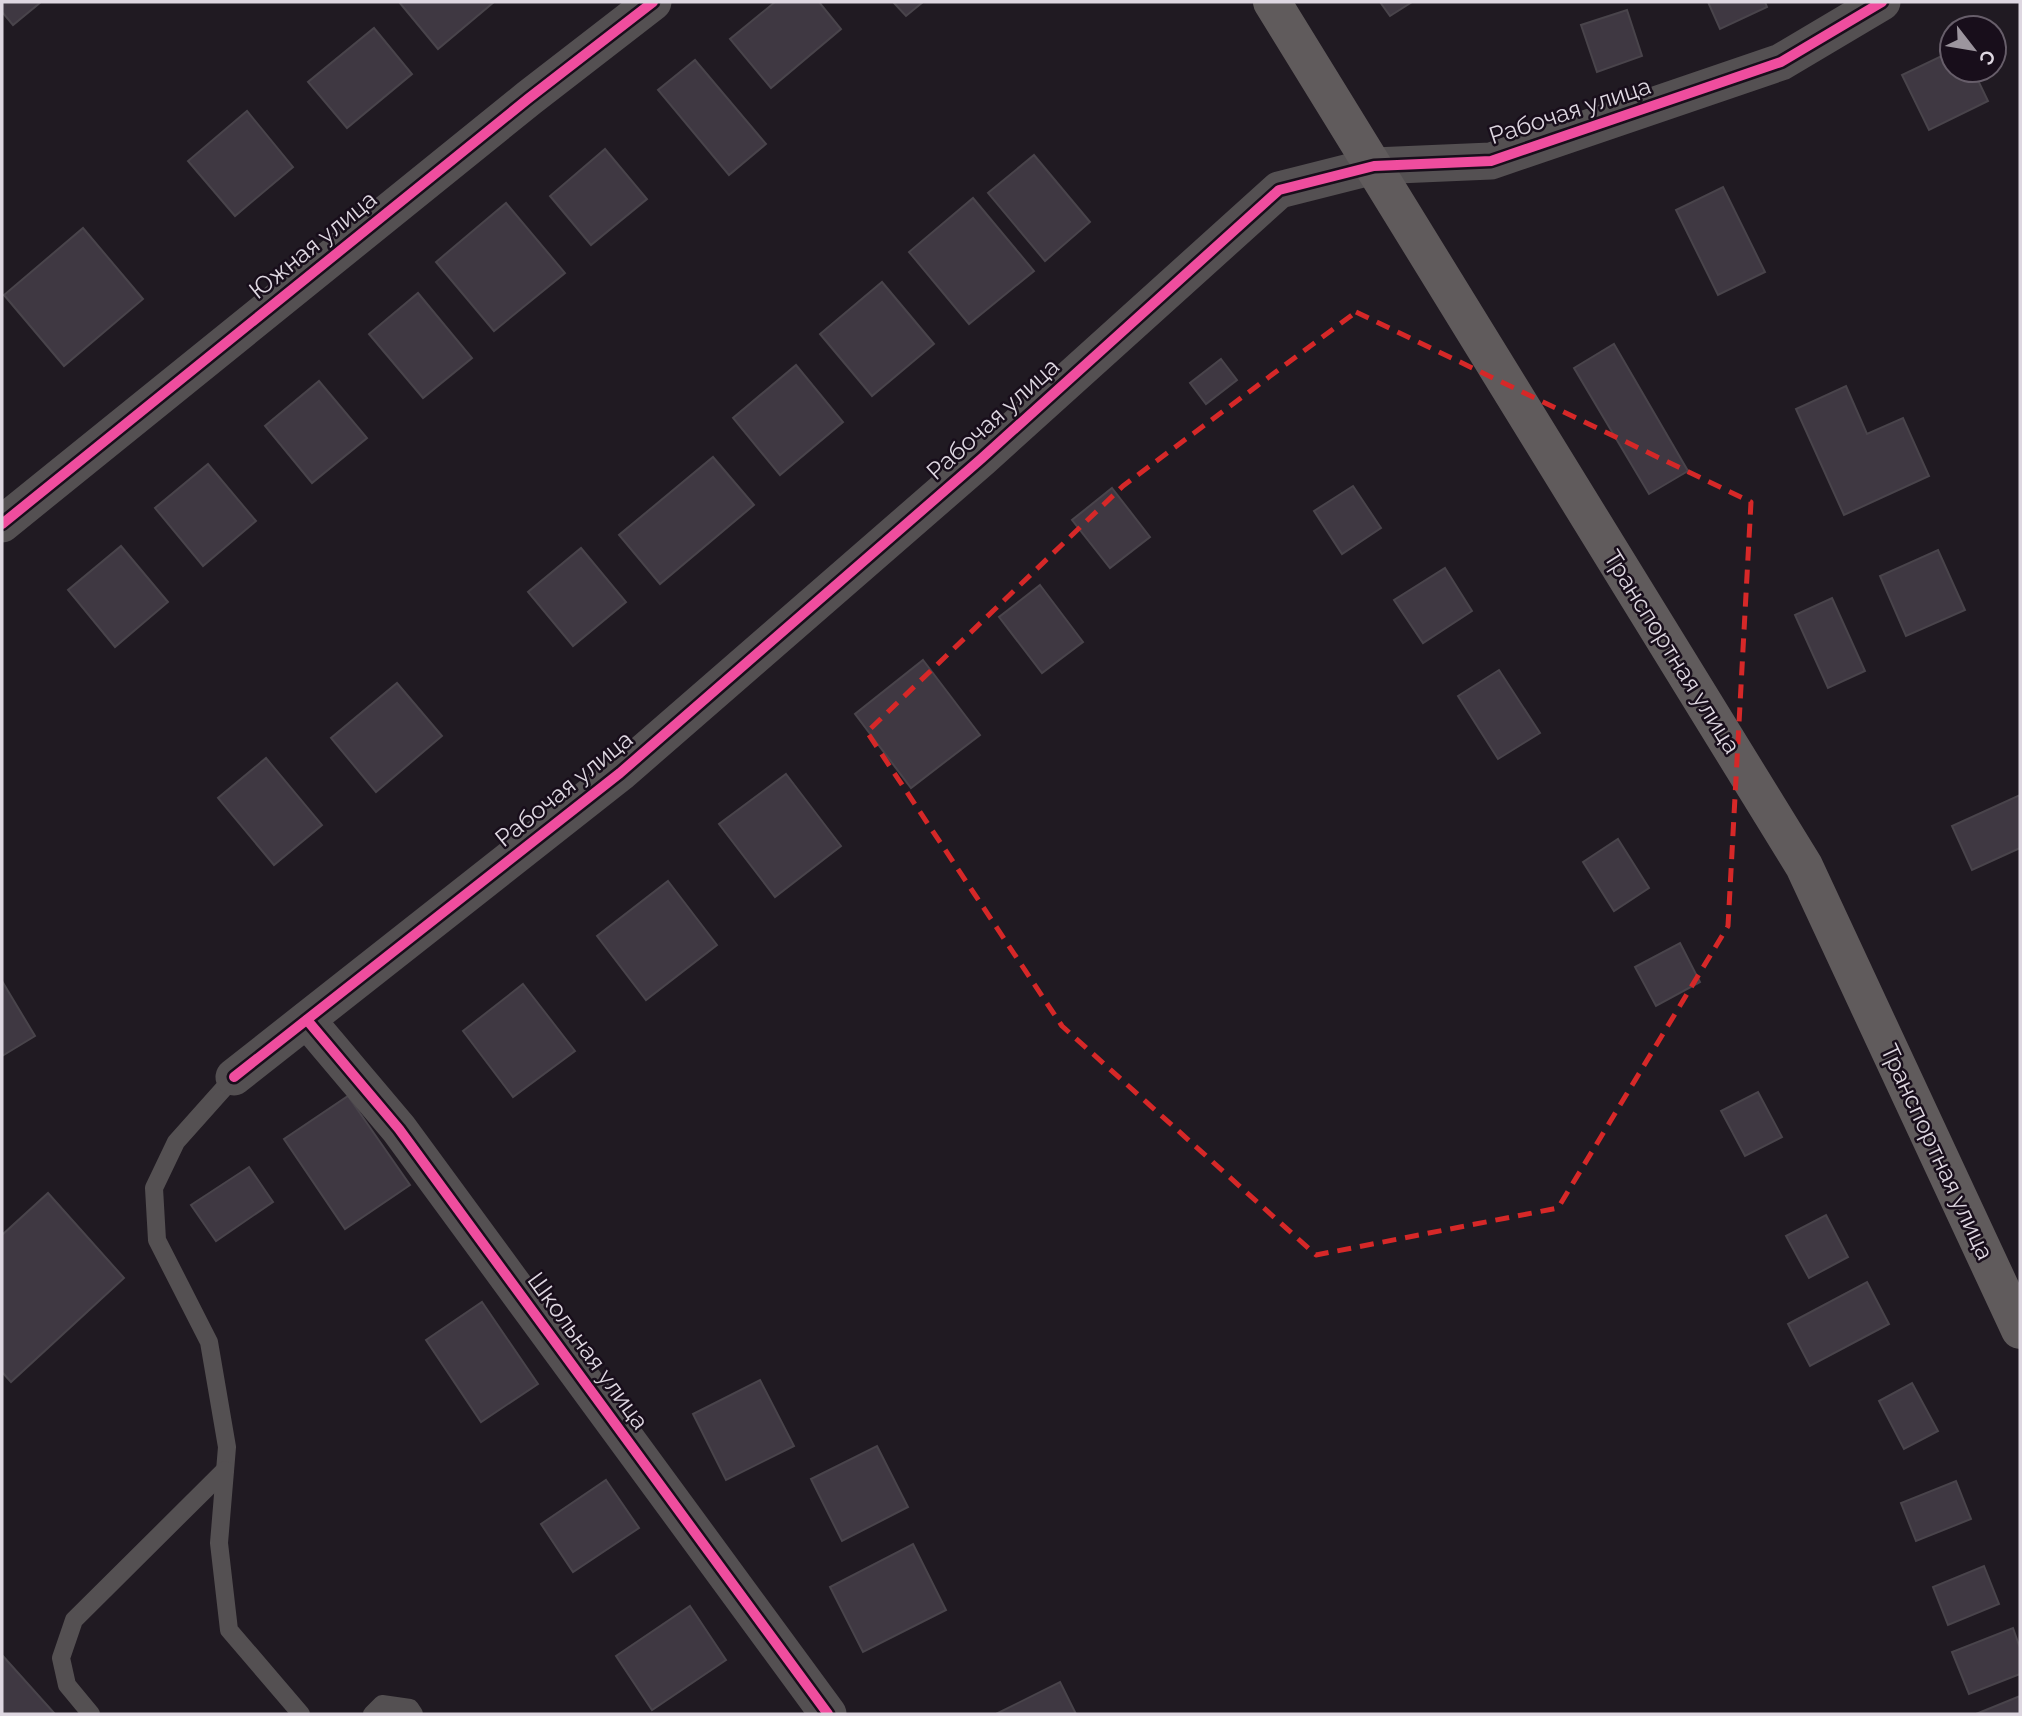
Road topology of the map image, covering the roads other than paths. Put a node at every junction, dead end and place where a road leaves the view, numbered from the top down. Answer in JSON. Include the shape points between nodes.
{"nodes":[{"id":1,"x":653,"y":2,"type":"edge"},
{"id":2,"x":1272,"y":2,"type":"edge"},
{"id":3,"x":1882,"y":2,"type":"edge"},
{"id":4,"x":1374,"y":166,"type":"junction"},
{"id":5,"x":2,"y":524,"type":"edge"},
{"id":6,"x":307,"y":1020,"type":"junction"},
{"id":7,"x":234,"y":1077,"type":"joint"},
{"id":8,"x":2020,"y":1329,"type":"edge"},
{"id":9,"x":225,"y":1470,"type":"junction"},
{"id":10,"x":91,"y":1714,"type":"edge"},
{"id":11,"x":301,"y":1714,"type":"edge"},
{"id":12,"x":372,"y":1714,"type":"edge"},
{"id":13,"x":414,"y":1714,"type":"edge"},
{"id":14,"x":828,"y":1714,"type":"edge"}],
"edges":[{"from":1,"to":5,"type":"street","name":"Южная улица"},
{"from":2,"to":4,"type":"main road","name":"Транспортная улица"},
{"from":3,"to":4,"type":"street","name":"Рабочая улица","via":[[1781,62],[1491,161]]},
{"from":4,"to":6,"type":"street","name":"Рабочая улица","via":[[1279,190],[981,459],[620,773]]},
{"from":4,"to":8,"type":"main road","name":"Транспортная улица","via":[[1804,866]]},
{"from":6,"to":7,"type":"street","name":"Рабочая улица"},
{"from":6,"to":14,"type":"street","name":"Школьная улица","via":[[399,1129]]},
{"from":7,"to":9,"type":"lane","via":[[176,1142],[154,1188],[157,1240],[209,1342],[227,1447]]},
{"from":9,"to":10,"type":"lane","via":[[74,1620],[61,1658],[67,1685]]},
{"from":9,"to":11,"type":"lane","via":[[219,1543],[229,1630]]},
{"from":12,"to":13,"type":"lane","via":[[382,1704],[410,1708]]}]}
